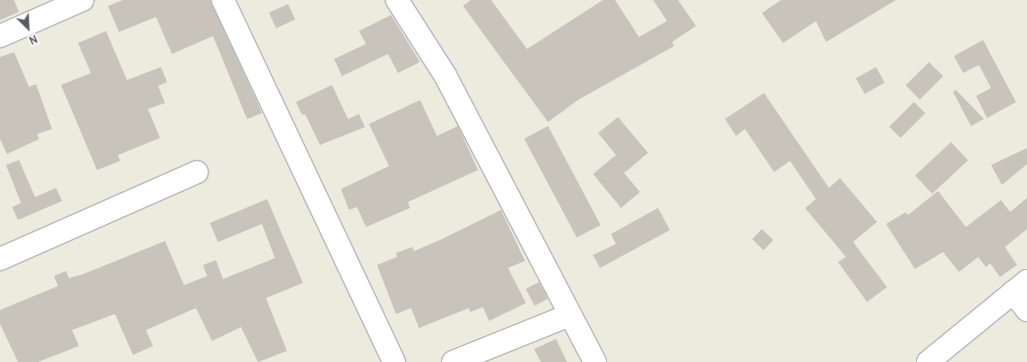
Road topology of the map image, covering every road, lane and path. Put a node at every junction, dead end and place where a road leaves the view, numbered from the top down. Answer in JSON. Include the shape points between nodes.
{"nodes":[{"id":1,"x":82,"y":0,"type":"edge"},
{"id":2,"x":223,"y":0,"type":"edge"},
{"id":3,"x":397,"y":0,"type":"edge"},
{"id":4,"x":0,"y":36,"type":"edge"},
{"id":5,"x":197,"y":172,"type":"dead end"},
{"id":6,"x":0,"y":259,"type":"edge"},
{"id":7,"x":1020,"y":287,"type":"edge"},
{"id":8,"x":1027,"y":310,"type":"edge"},
{"id":9,"x":570,"y":315,"type":"junction"},
{"id":10,"x":394,"y":362,"type":"edge"},
{"id":11,"x":454,"y":362,"type":"edge"},
{"id":12,"x":595,"y":362,"type":"edge"},
{"id":13,"x":928,"y":362,"type":"edge"}],
"edges":[{"from":1,"to":4,"type":"street"},
{"from":2,"to":10,"type":"street"},
{"from":3,"to":9,"type":"street","via":[[445,75]]},
{"from":5,"to":6,"type":"street"},
{"from":7,"to":8,"type":"street"},
{"from":7,"to":13,"type":"street"},
{"from":9,"to":11,"type":"street"},
{"from":9,"to":12,"type":"street"}]}
